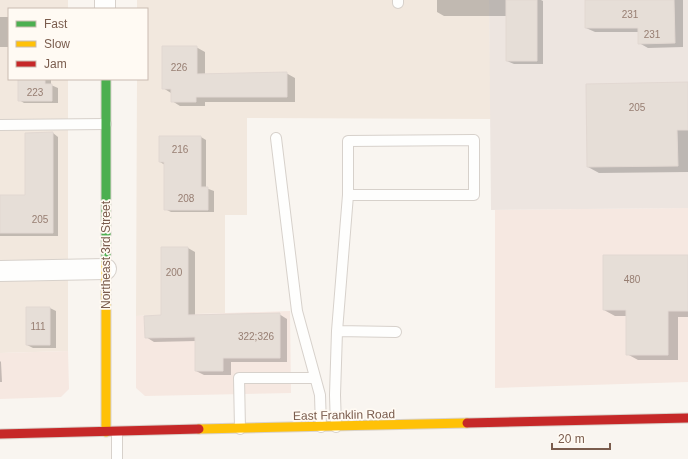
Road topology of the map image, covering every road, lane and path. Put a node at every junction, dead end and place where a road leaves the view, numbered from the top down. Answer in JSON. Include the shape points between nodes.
{"nodes":[{"id":1,"x":106,"y":80,"type":"edge"},
{"id":2,"x":106,"y":124,"type":"junction"},
{"id":3,"x":0,"y":125,"type":"edge"},
{"id":4,"x":276,"y":138,"type":"dead end"},
{"id":5,"x":348,"y":196,"type":"junction"},
{"id":6,"x":106,"y":269,"type":"junction"},
{"id":7,"x":0,"y":270,"type":"edge"},
{"id":8,"x":337,"y":331,"type":"junction"},
{"id":9,"x":396,"y":332,"type":"dead end"},
{"id":10,"x":315,"y":378,"type":"junction"},
{"id":11,"x":688,"y":418,"type":"edge"},
{"id":12,"x":321,"y":427,"type":"junction"},
{"id":13,"x":336,"y":427,"type":"junction"},
{"id":14,"x":240,"y":429,"type":"junction"},
{"id":15,"x":106,"y":432,"type":"junction"},
{"id":16,"x":117,"y":432,"type":"junction"},
{"id":17,"x":0,"y":434,"type":"edge"},
{"id":18,"x":117,"y":459,"type":"edge"}],
"edges":[{"from":1,"to":2,"type":"main road","name":"Northeast 3rd Street"},
{"from":2,"to":3,"type":"lane"},
{"from":2,"to":6,"type":"main road","name":"Northeast 3rd Street"},
{"from":4,"to":10,"type":"lane","via":[[297,311]]},
{"from":5,"to":5,"type":"lane","via":[[348,141],[474,140],[474,195]]},
{"from":5,"to":8,"type":"lane"},
{"from":6,"to":7,"type":"street"},
{"from":6,"to":15,"type":"main road","name":"Northeast 3rd Street"},
{"from":8,"to":9,"type":"lane"},
{"from":8,"to":13,"type":"lane"},
{"from":10,"to":12,"type":"lane","via":[[320,395]]},
{"from":10,"to":14,"type":"lane","via":[[239,378]]},
{"from":11,"to":13,"type":"main road","name":"East Franklin Road"},
{"from":12,"to":13,"type":"main road","name":"East Franklin Road"},
{"from":12,"to":14,"type":"main road","name":"East Franklin Road"},
{"from":14,"to":16,"type":"main road","name":"East Franklin Road"},
{"from":15,"to":16,"type":"main road","name":"East Franklin Road"},
{"from":15,"to":17,"type":"main road","name":"East Franklin Road"},
{"from":16,"to":18,"type":"lane"}]}
